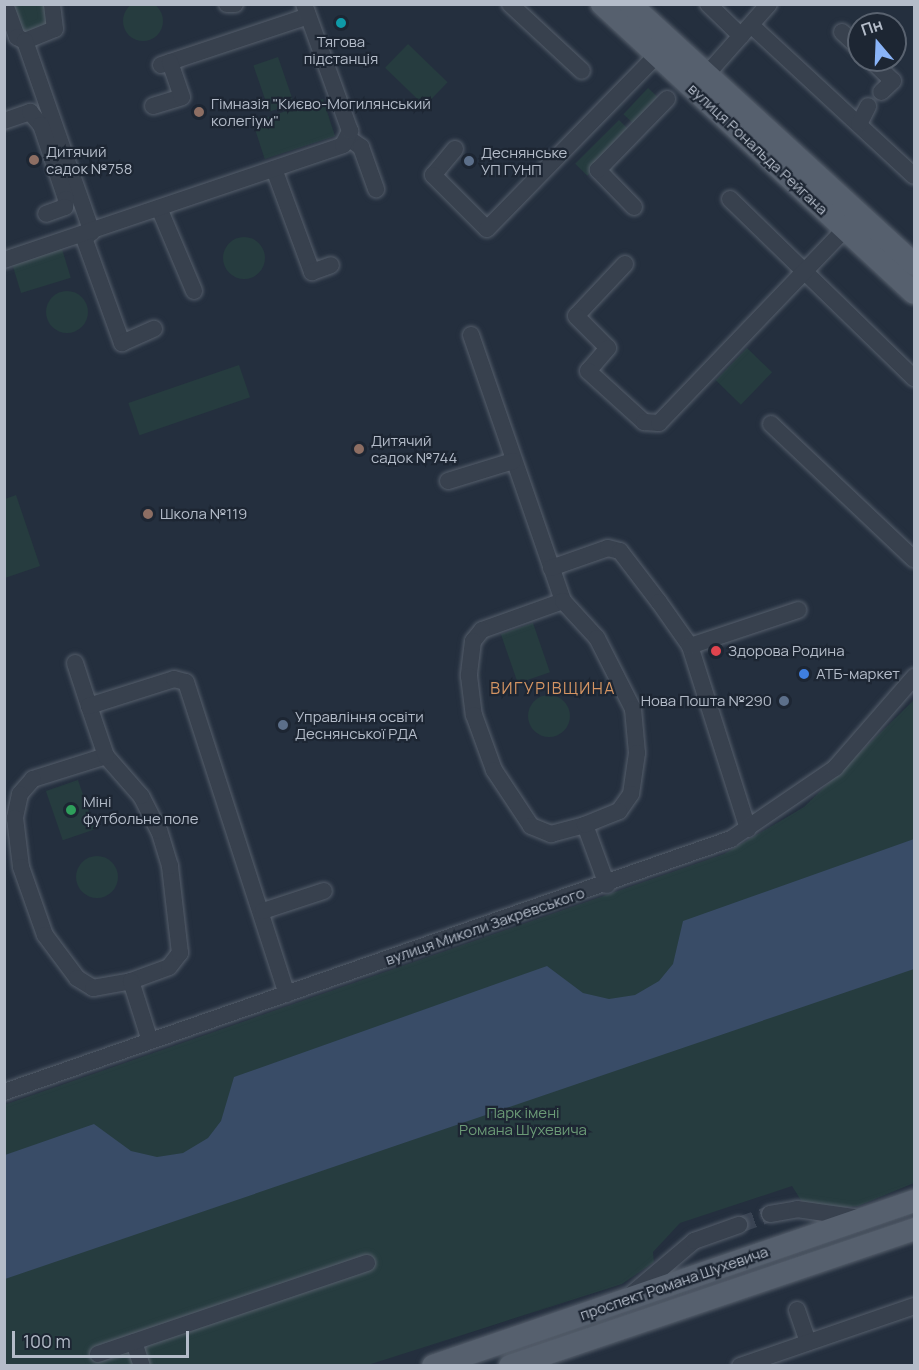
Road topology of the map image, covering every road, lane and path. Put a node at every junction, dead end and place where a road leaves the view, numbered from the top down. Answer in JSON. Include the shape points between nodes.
{"nodes":[{"id":1,"x":5,"y":4,"type":"edge"},
{"id":2,"x":52,"y":4,"type":"edge"},
{"id":3,"x":227,"y":4,"type":"edge"},
{"id":4,"x":235,"y":4,"type":"edge"},
{"id":5,"x":510,"y":4,"type":"edge"},
{"id":6,"x":602,"y":4,"type":"edge"},
{"id":7,"x":630,"y":4,"type":"edge"},
{"id":8,"x":708,"y":4,"type":"edge"},
{"id":9,"x":769,"y":4,"type":"edge"},
{"id":10,"x":306,"y":10,"type":"edge"},
{"id":11,"x":746,"y":30,"type":"junction"},
{"id":12,"x":842,"y":32,"type":"dead end"},
{"id":13,"x":847,"y":37,"type":"edge"},
{"id":14,"x":25,"y":41,"type":"junction"},
{"id":15,"x":656,"y":56,"type":"junction"},
{"id":16,"x":582,"y":71,"type":"dead end"},
{"id":17,"x":884,"y":72,"type":"edge"},
{"id":18,"x":701,"y":82,"type":"junction"},
{"id":19,"x":881,"y":92,"type":"dead end"},
{"id":20,"x":667,"y":99,"type":"dead end"},
{"id":21,"x":153,"y":106,"type":"dead end"},
{"id":22,"x":868,"y":106,"type":"dead end"},
{"id":23,"x":4,"y":121,"type":"edge"},
{"id":24,"x":859,"y":124,"type":"junction"},
{"id":25,"x":348,"y":138,"type":"junction"},
{"id":26,"x":455,"y":149,"type":"dead end"},
{"id":27,"x":274,"y":169,"type":"junction"},
{"id":28,"x":915,"y":176,"type":"edge"},
{"id":29,"x":376,"y":189,"type":"dead end"},
{"id":30,"x":730,"y":199,"type":"dead end"},
{"id":31,"x":65,"y":207,"type":"junction"},
{"id":32,"x":634,"y":207,"type":"dead end"},
{"id":33,"x":159,"y":208,"type":"junction"},
{"id":34,"x":46,"y":214,"type":"dead end"},
{"id":35,"x":845,"y":229,"type":"junction"},
{"id":36,"x":92,"y":232,"type":"junction"},
{"id":37,"x":4,"y":260,"type":"edge"},
{"id":38,"x":626,"y":264,"type":"dead end"},
{"id":39,"x":915,"y":264,"type":"edge"},
{"id":40,"x":330,"y":265,"type":"dead end"},
{"id":41,"x":808,"y":271,"type":"junction"},
{"id":42,"x":194,"y":291,"type":"dead end"},
{"id":43,"x":915,"y":293,"type":"edge"},
{"id":44,"x":154,"y":329,"type":"dead end"},
{"id":45,"x":471,"y":335,"type":"dead end"},
{"id":46,"x":915,"y":378,"type":"edge"},
{"id":47,"x":771,"y":424,"type":"dead end"},
{"id":48,"x":513,"y":460,"type":"junction"},
{"id":49,"x":448,"y":481,"type":"dead end"},
{"id":50,"x":915,"y":559,"type":"edge"},
{"id":51,"x":551,"y":568,"type":"junction"},
{"id":52,"x":562,"y":601,"type":"junction"},
{"id":53,"x":798,"y":610,"type":"dead end"},
{"id":54,"x":690,"y":646,"type":"junction"},
{"id":55,"x":75,"y":663,"type":"dead end"},
{"id":56,"x":915,"y":677,"type":"edge"},
{"id":57,"x":89,"y":706,"type":"junction"},
{"id":58,"x":106,"y":756,"type":"junction"},
{"id":59,"x":585,"y":825,"type":"junction"},
{"id":60,"x":748,"y":830,"type":"junction"},
{"id":61,"x":607,"y":885,"type":"junction"},
{"id":62,"x":324,"y":891,"type":"dead end"},
{"id":63,"x":263,"y":912,"type":"junction"},
{"id":64,"x":131,"y":981,"type":"junction"},
{"id":65,"x":287,"y":994,"type":"junction"},
{"id":66,"x":150,"y":1041,"type":"junction"},
{"id":67,"x":4,"y":1092,"type":"edge"},
{"id":68,"x":915,"y":1201,"type":"edge"},
{"id":69,"x":770,"y":1214,"type":"tunnel mouth"},
{"id":70,"x":864,"y":1218,"type":"junction"},
{"id":71,"x":739,"y":1225,"type":"tunnel mouth"},
{"id":72,"x":915,"y":1229,"type":"edge"},
{"id":73,"x":367,"y":1263,"type":"dead end"},
{"id":74,"x":626,"y":1300,"type":"junction"},
{"id":75,"x":915,"y":1306,"type":"edge"},
{"id":76,"x":797,"y":1310,"type":"dead end"},
{"id":77,"x":134,"y":1342,"type":"junction"},
{"id":78,"x":808,"y":1342,"type":"junction"},
{"id":79,"x":98,"y":1354,"type":"dead end"},
{"id":80,"x":142,"y":1365,"type":"edge"},
{"id":81,"x":433,"y":1365,"type":"edge"},
{"id":82,"x":510,"y":1365,"type":"edge"},
{"id":83,"x":740,"y":1365,"type":"edge"}],
"edges":[{"from":1,"to":14,"type":"street","via":[[17,37]]},
{"from":2,"to":14,"type":"street","via":[[55,29]]},
{"from":3,"to":4,"type":"street"},
{"from":5,"to":16,"type":"street"},
{"from":6,"to":15,"type":"main road","name":"вулиця Рональда Рейгана"},
{"from":7,"to":18,"type":"main road","name":"вулиця Рональда Рейгана"},
{"from":8,"to":11,"type":"street"},
{"from":9,"to":11,"type":"street"},
{"from":10,"to":21,"type":"street","via":[[165,63],[182,97]]},
{"from":10,"to":25,"type":"street"},
{"from":11,"to":18,"type":"street"},
{"from":11,"to":24,"type":"street"},
{"from":12,"to":13,"type":"street"},
{"from":14,"to":36,"type":"street"},
{"from":15,"to":18,"type":"main road","name":"вулиця Рональда Рейгана"},
{"from":15,"to":26,"type":"street","via":[[487,229],[433,175]]},
{"from":17,"to":19,"type":"street","via":[[893,81]]},
{"from":18,"to":35,"type":"main road","name":"вулиця Рональда Рейгана"},
{"from":18,"to":39,"type":"main road","name":"вулиця Рональда Рейгана"},
{"from":20,"to":32,"type":"street","via":[[598,170]]},
{"from":22,"to":24,"type":"street"},
{"from":23,"to":31,"type":"street","via":[[30,112],[41,125]]},
{"from":24,"to":28,"type":"street"},
{"from":25,"to":27,"type":"street"},
{"from":25,"to":29,"type":"street","via":[[361,147]]},
{"from":27,"to":33,"type":"street"},
{"from":27,"to":40,"type":"street","via":[[312,272]]},
{"from":30,"to":41,"type":"street"},
{"from":31,"to":34,"type":"street"},
{"from":31,"to":36,"type":"street"},
{"from":33,"to":36,"type":"street"},
{"from":33,"to":42,"type":"street"},
{"from":35,"to":41,"type":"street"},
{"from":35,"to":43,"type":"main road","name":"вулиця Рональда Рейгана"},
{"from":36,"to":37,"type":"street"},
{"from":36,"to":44,"type":"street","via":[[84,238],[122,342]]},
{"from":38,"to":41,"type":"street","via":[[576,316],[608,348],[588,371],[651,424],[664,420]]},
{"from":41,"to":46,"type":"street"},
{"from":45,"to":48,"type":"street"},
{"from":47,"to":50,"type":"street"},
{"from":48,"to":49,"type":"street"},
{"from":48,"to":51,"type":"street"},
{"from":51,"to":52,"type":"street"},
{"from":51,"to":54,"type":"street","via":[[608,548],[620,551]]},
{"from":52,"to":59,"type":"street","via":[[597,638],[633,709],[638,753],[631,794],[619,811]]},
{"from":52,"to":59,"type":"street","via":[[482,630],[473,641],[469,676],[474,715],[494,770],[531,826],[551,834]]},
{"from":53,"to":54,"type":"street"},
{"from":54,"to":60,"type":"street"},
{"from":55,"to":57,"type":"street"},
{"from":56,"to":60,"type":"street","name":"вулиця Миколи Закревського","via":[[835,768]]},
{"from":57,"to":58,"type":"street"},
{"from":57,"to":63,"type":"street","via":[[174,680],[186,682]]},
{"from":58,"to":64,"type":"street","via":[[141,796],[159,831],[181,938],[180,953],[169,967]]},
{"from":58,"to":64,"type":"street","via":[[33,779],[20,794],[15,818],[21,867],[52,944],[77,978],[93,987]]},
{"from":59,"to":61,"type":"street"},
{"from":60,"to":61,"type":"street","name":"вулиця Миколи Закревського"},
{"from":61,"to":65,"type":"street","name":"вулиця Миколи Закревського"},
{"from":62,"to":63,"type":"street"},
{"from":63,"to":65,"type":"street"},
{"from":64,"to":66,"type":"street"},
{"from":65,"to":66,"type":"street","name":"вулиця Миколи Закревського"},
{"from":66,"to":67,"type":"street","name":"вулиця Миколи Закревського"},
{"from":68,"to":70,"type":"main road","name":"проспект Романа Шухевича"},
{"from":69,"to":70,"type":"street","via":[[797,1209]]},
{"from":70,"to":74,"type":"main road","name":"проспект Романа Шухевича"},
{"from":71,"to":74,"type":"street","via":[[694,1241]]},
{"from":72,"to":82,"type":"main road","name":"проспект Романа Шухевича"},
{"from":73,"to":77,"type":"street"},
{"from":74,"to":81,"type":"main road","name":"проспект Романа Шухевича"},
{"from":75,"to":78,"type":"street"},
{"from":76,"to":78,"type":"street"},
{"from":77,"to":79,"type":"street"},
{"from":77,"to":80,"type":"street"},
{"from":78,"to":83,"type":"street"}]}
